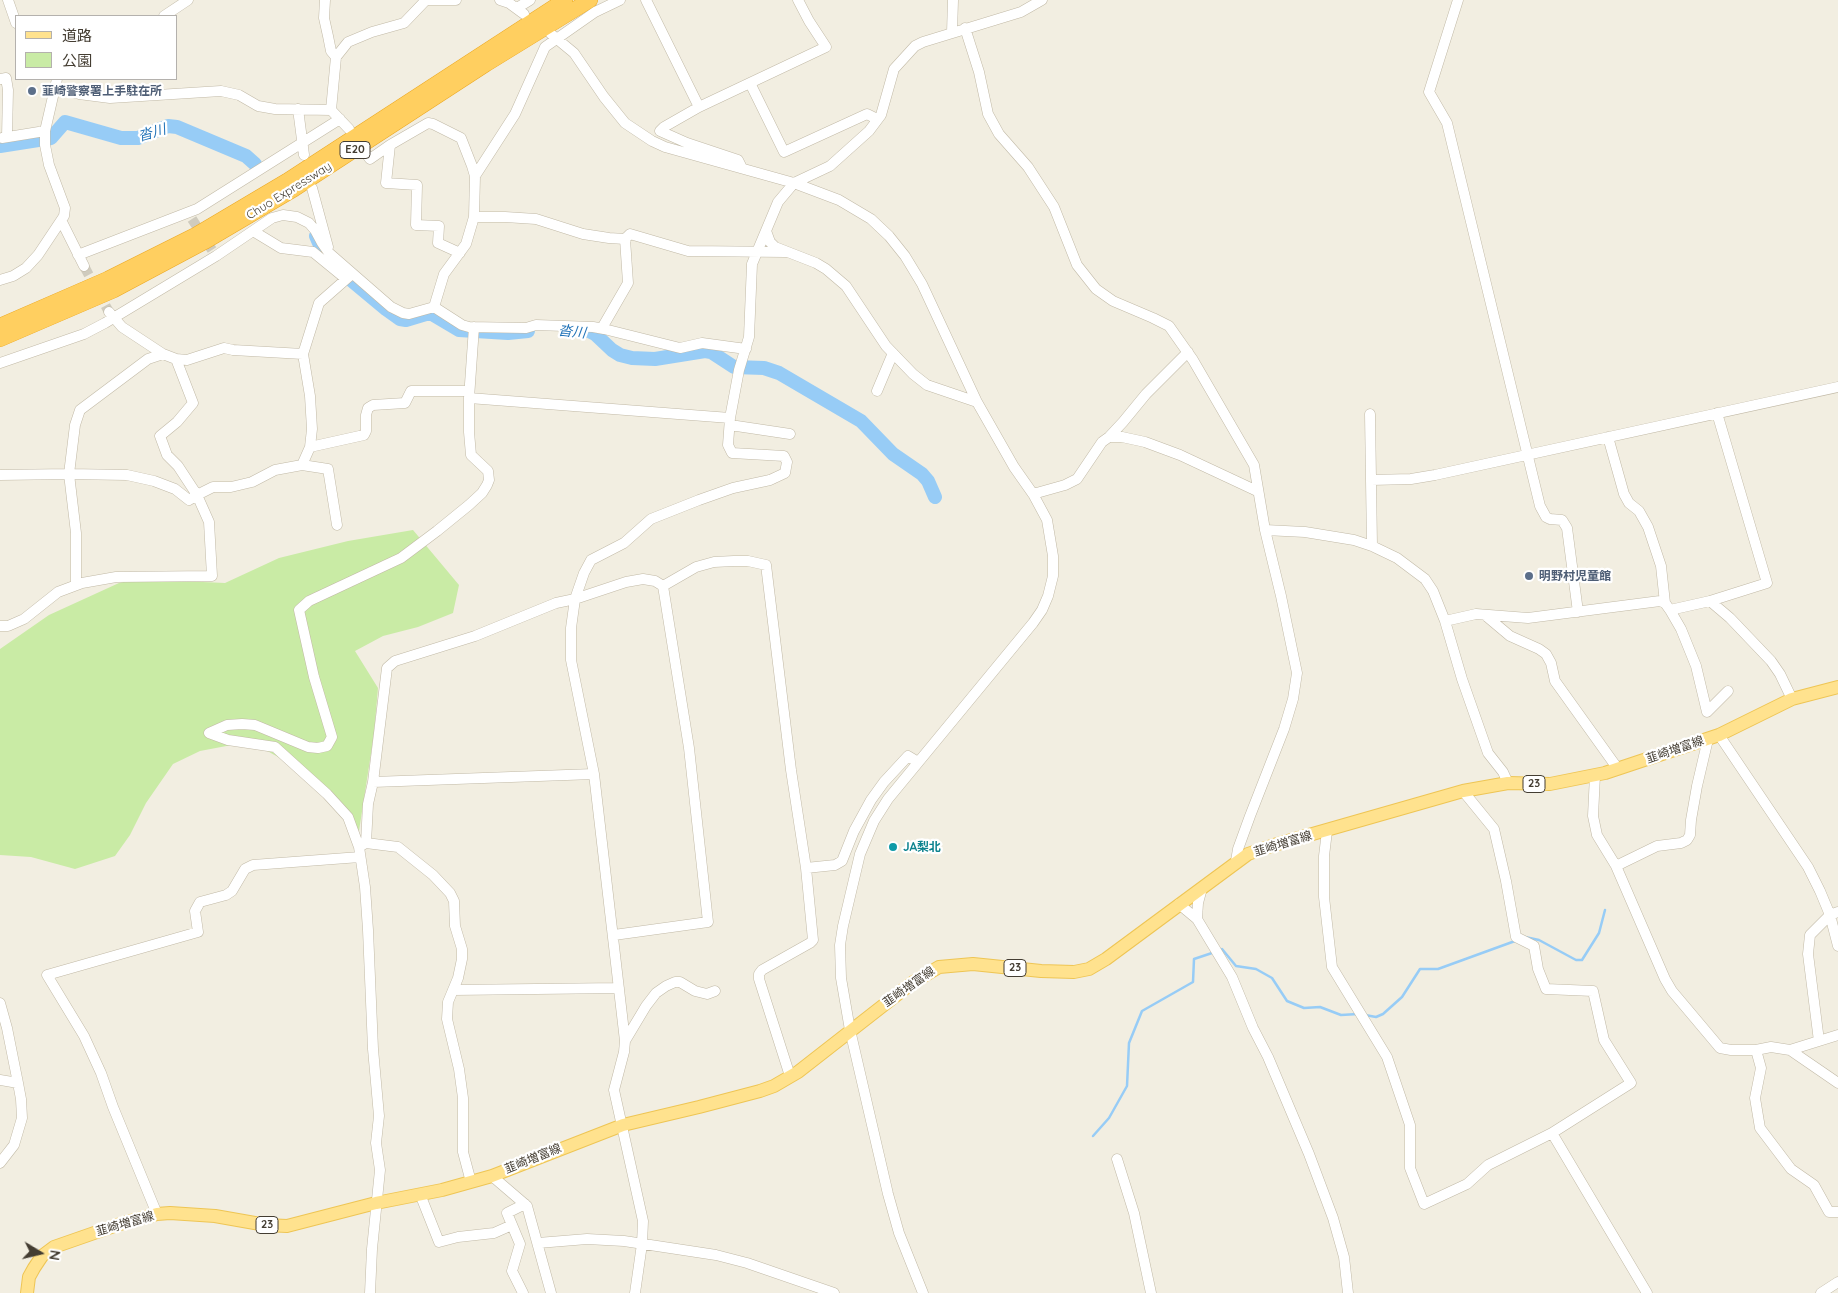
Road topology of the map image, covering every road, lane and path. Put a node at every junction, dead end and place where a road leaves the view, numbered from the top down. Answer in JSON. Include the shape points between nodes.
{"nodes":[{"id":1,"x":8,"y":0,"type":"edge"},
{"id":2,"x":188,"y":0,"type":"edge"},
{"id":3,"x":325,"y":0,"type":"edge"},
{"id":4,"x":427,"y":0,"type":"edge"},
{"id":5,"x":456,"y":0,"type":"edge"},
{"id":6,"x":500,"y":0,"type":"edge"},
{"id":7,"x":530,"y":0,"type":"edge"},
{"id":8,"x":565,"y":0,"type":"edge"},
{"id":9,"x":590,"y":0,"type":"edge"},
{"id":10,"x":620,"y":0,"type":"edge"},
{"id":11,"x":646,"y":0,"type":"edge"},
{"id":12,"x":798,"y":0,"type":"edge"},
{"id":13,"x":954,"y":0,"type":"edge"},
{"id":14,"x":1042,"y":0,"type":"edge"},
{"id":15,"x":1458,"y":0,"type":"edge"},
{"id":16,"x":166,"y":15,"type":"edge"},
{"id":17,"x":15,"y":21,"type":"edge"},
{"id":18,"x":965,"y":28,"type":"junction"},
{"id":19,"x":952,"y":32,"type":"junction"},
{"id":20,"x":555,"y":36,"type":"junction"},
{"id":21,"x":336,"y":56,"type":"junction"},
{"id":22,"x":0,"y":79,"type":"edge"},
{"id":23,"x":56,"y":83,"type":"edge"},
{"id":24,"x":750,"y":83,"type":"junction"},
{"id":25,"x":700,"y":107,"type":"junction"},
{"id":26,"x":298,"y":109,"type":"junction"},
{"id":27,"x":331,"y":110,"type":"junction"},
{"id":28,"x":340,"y":119,"type":"junction"},
{"id":29,"x":877,"y":119,"type":"junction"},
{"id":30,"x":349,"y":129,"type":"dead end"},
{"id":31,"x":45,"y":137,"type":"junction"},
{"id":32,"x":3,"y":138,"type":"edge"},
{"id":33,"x":303,"y":143,"type":"junction"},
{"id":34,"x":390,"y":145,"type":"junction"},
{"id":35,"x":304,"y":155,"type":"dead end"},
{"id":36,"x":367,"y":155,"type":"dead end"},
{"id":37,"x":742,"y":168,"type":"junction"},
{"id":38,"x":475,"y":176,"type":"junction"},
{"id":39,"x":794,"y":184,"type":"junction"},
{"id":40,"x":312,"y":188,"type":"dead end"},
{"id":41,"x":474,"y":217,"type":"junction"},
{"id":42,"x":62,"y":222,"type":"junction"},
{"id":43,"x":253,"y":231,"type":"junction"},
{"id":44,"x":766,"y":231,"type":"junction"},
{"id":45,"x":624,"y":239,"type":"junction"},
{"id":46,"x":757,"y":251,"type":"junction"},
{"id":47,"x":786,"y":252,"type":"junction"},
{"id":48,"x":460,"y":253,"type":"junction"},
{"id":49,"x":78,"y":255,"type":"junction"},
{"id":50,"x":332,"y":255,"type":"junction"},
{"id":51,"x":84,"y":266,"type":"tunnel mouth"},
{"id":52,"x":332,"y":268,"type":"junction"},
{"id":53,"x":349,"y":276,"type":"junction"},
{"id":54,"x":0,"y":280,"type":"edge"},
{"id":55,"x":434,"y":307,"type":"junction"},
{"id":56,"x":111,"y":315,"type":"junction"},
{"id":57,"x":0,"y":326,"type":"edge"},
{"id":58,"x":474,"y":327,"type":"junction"},
{"id":59,"x":602,"y":328,"type":"junction"},
{"id":60,"x":0,"y":339,"type":"edge"},
{"id":61,"x":746,"y":349,"type":"junction"},
{"id":62,"x":1188,"y":352,"type":"junction"},
{"id":63,"x":893,"y":353,"type":"junction"},
{"id":64,"x":163,"y":354,"type":"junction"},
{"id":65,"x":303,"y":354,"type":"junction"},
{"id":66,"x":176,"y":359,"type":"junction"},
{"id":67,"x":0,"y":363,"type":"edge"},
{"id":68,"x":1838,"y":387,"type":"edge"},
{"id":69,"x":877,"y":392,"type":"dead end"},
{"id":70,"x":469,"y":394,"type":"junction"},
{"id":71,"x":977,"y":402,"type":"junction"},
{"id":72,"x":1717,"y":413,"type":"junction"},
{"id":73,"x":1370,"y":414,"type":"dead end"},
{"id":74,"x":730,"y":422,"type":"junction"},
{"id":75,"x":790,"y":434,"type":"dead end"},
{"id":76,"x":1109,"y":437,"type":"junction"},
{"id":77,"x":1608,"y":437,"type":"junction"},
{"id":78,"x":310,"y":447,"type":"junction"},
{"id":79,"x":1527,"y":454,"type":"junction"},
{"id":80,"x":302,"y":465,"type":"junction"},
{"id":81,"x":69,"y":474,"type":"junction"},
{"id":82,"x":0,"y":475,"type":"edge"},
{"id":83,"x":1371,"y":480,"type":"junction"},
{"id":84,"x":1257,"y":491,"type":"junction"},
{"id":85,"x":1033,"y":494,"type":"junction"},
{"id":86,"x":197,"y":495,"type":"junction"},
{"id":87,"x":337,"y":525,"type":"dead end"},
{"id":88,"x":1265,"y":530,"type":"junction"},
{"id":89,"x":1372,"y":546,"type":"junction"},
{"id":90,"x":76,"y":585,"type":"junction"},
{"id":91,"x":663,"y":586,"type":"junction"},
{"id":92,"x":575,"y":600,"type":"junction"},
{"id":93,"x":1710,"y":601,"type":"junction"},
{"id":94,"x":1668,"y":606,"type":"junction"},
{"id":95,"x":1578,"y":612,"type":"junction"},
{"id":96,"x":1485,"y":615,"type":"junction"},
{"id":97,"x":1445,"y":621,"type":"junction"},
{"id":98,"x":0,"y":626,"type":"edge"},
{"id":99,"x":1838,"y":688,"type":"edge"},
{"id":100,"x":1728,"y":690,"type":"dead end"},
{"id":101,"x":1792,"y":700,"type":"junction"},
{"id":102,"x":1714,"y":737,"type":"junction"},
{"id":103,"x":918,"y":762,"type":"junction"},
{"id":104,"x":1618,"y":769,"type":"junction"},
{"id":105,"x":594,"y":774,"type":"junction"},
{"id":106,"x":1595,"y":775,"type":"junction"},
{"id":107,"x":373,"y":782,"type":"junction"},
{"id":108,"x":1508,"y":783,"type":"junction"},
{"id":109,"x":1463,"y":792,"type":"junction"},
{"id":110,"x":1327,"y":831,"type":"junction"},
{"id":111,"x":361,"y":849,"type":"junction"},
{"id":112,"x":1236,"y":861,"type":"junction"},
{"id":113,"x":1616,"y":866,"type":"junction"},
{"id":114,"x":806,"y":868,"type":"junction"},
{"id":115,"x":1202,"y":888,"type":"junction"},
{"id":116,"x":1179,"y":904,"type":"junction"},
{"id":117,"x":1834,"y":914,"type":"edge"},
{"id":118,"x":1197,"y":919,"type":"junction"},
{"id":119,"x":614,"y":935,"type":"junction"},
{"id":120,"x":1838,"y":946,"type":"edge"},
{"id":121,"x":619,"y":988,"type":"junction"},
{"id":122,"x":453,"y":990,"type":"junction"},
{"id":123,"x":714,"y":991,"type":"dead end"},
{"id":124,"x":0,"y":1003,"type":"edge"},
{"id":125,"x":850,"y":1030,"type":"junction"},
{"id":126,"x":1838,"y":1035,"type":"edge"},
{"id":127,"x":625,"y":1041,"type":"junction"},
{"id":128,"x":1819,"y":1041,"type":"junction"},
{"id":129,"x":1756,"y":1050,"type":"junction"},
{"id":130,"x":1790,"y":1050,"type":"junction"},
{"id":131,"x":790,"y":1076,"type":"junction"},
{"id":132,"x":0,"y":1080,"type":"edge"},
{"id":133,"x":18,"y":1083,"type":"junction"},
{"id":134,"x":1838,"y":1083,"type":"edge"},
{"id":135,"x":623,"y":1125,"type":"junction"},
{"id":136,"x":1552,"y":1133,"type":"junction"},
{"id":137,"x":1117,"y":1159,"type":"dead end"},
{"id":138,"x":0,"y":1163,"type":"edge"},
{"id":139,"x":492,"y":1176,"type":"junction"},
{"id":140,"x":471,"y":1182,"type":"junction"},
{"id":141,"x":420,"y":1194,"type":"junction"},
{"id":142,"x":376,"y":1203,"type":"junction"},
{"id":143,"x":525,"y":1204,"type":"junction"},
{"id":144,"x":1838,"y":1212,"type":"edge"},
{"id":145,"x":157,"y":1214,"type":"junction"},
{"id":146,"x":512,"y":1224,"type":"junction"},
{"id":147,"x":538,"y":1243,"type":"junction"},
{"id":148,"x":642,"y":1244,"type":"junction"},
{"id":149,"x":1838,"y":1282,"type":"edge"},
{"id":150,"x":27,"y":1293,"type":"edge"},
{"id":151,"x":370,"y":1293,"type":"edge"},
{"id":152,"x":523,"y":1293,"type":"edge"},
{"id":153,"x":551,"y":1293,"type":"edge"},
{"id":154,"x":635,"y":1293,"type":"edge"},
{"id":155,"x":834,"y":1293,"type":"edge"},
{"id":156,"x":923,"y":1293,"type":"edge"},
{"id":157,"x":1151,"y":1293,"type":"edge"},
{"id":158,"x":1348,"y":1293,"type":"edge"},
{"id":159,"x":1647,"y":1293,"type":"edge"},
{"id":160,"x":1821,"y":1293,"type":"edge"}],
"edges":[{"from":1,"to":17,"type":"street"},
{"from":2,"to":16,"type":"street"},
{"from":3,"to":21,"type":"street","via":[[324,18],[331,51]]},
{"from":4,"to":5,"type":"street"},
{"from":4,"to":21,"type":"street","via":[[404,23],[348,42]]},
{"from":6,"to":7,"type":"street","via":[[521,11]]},
{"from":8,"to":57,"type":"highway","name":"Chuo Expressway","number":"E20","via":[[196,235],[108,279]]},
{"from":9,"to":60,"type":"highway","name":"Chuo Expressway","number":"E20","via":[[294,189],[204,242],[114,290]]},
{"from":10,"to":20,"type":"street"},
{"from":11,"to":25,"type":"street"},
{"from":12,"to":24,"type":"street","via":[[826,47]]},
{"from":13,"to":19,"type":"street"},
{"from":14,"to":18,"type":"street","via":[[1021,12]]},
{"from":15,"to":79,"type":"street","via":[[1429,92],[1446,123]]},
{"from":18,"to":19,"type":"street"},
{"from":18,"to":62,"type":"street","via":[[988,114],[999,134],[1028,167],[1054,207],[1077,266],[1096,289],[1113,301],[1169,326]]},
{"from":19,"to":29,"type":"street","via":[[915,46],[901,60],[894,69]]},
{"from":20,"to":37,"type":"street","via":[[574,53],[616,114],[636,131],[665,147]]},
{"from":20,"to":38,"type":"street","via":[[545,47],[515,114]]},
{"from":21,"to":27,"type":"street"},
{"from":22,"to":32,"type":"street","via":[[6,78],[8,90]]},
{"from":23,"to":26,"type":"street","via":[[79,94],[110,98],[221,92],[239,95],[258,106]]},
{"from":23,"to":31,"type":"street"},
{"from":24,"to":25,"type":"street"},
{"from":24,"to":29,"type":"street","via":[[784,152],[867,114]]},
{"from":25,"to":37,"type":"street","via":[[660,131],[738,160]]},
{"from":26,"to":27,"type":"street"},
{"from":26,"to":33,"type":"street"},
{"from":27,"to":28,"type":"street"},
{"from":28,"to":30,"type":"street"},
{"from":28,"to":33,"type":"street"},
{"from":29,"to":39,"type":"street","via":[[830,166]]},
{"from":31,"to":32,"type":"street"},
{"from":31,"to":42,"type":"street","via":[[49,165],[65,208]]},
{"from":33,"to":35,"type":"street"},
{"from":33,"to":49,"type":"street","via":[[196,209],[190,216]]},
{"from":34,"to":36,"type":"street","via":[[370,159]]},
{"from":34,"to":38,"type":"street","via":[[428,123],[433,124],[461,138]]},
{"from":34,"to":48,"type":"street","via":[[386,183],[417,185],[416,225],[438,226],[438,243]]},
{"from":37,"to":39,"type":"street"},
{"from":38,"to":41,"type":"street"},
{"from":39,"to":44,"type":"street","via":[[778,202]]},
{"from":39,"to":71,"type":"street","via":[[848,204],[889,236],[922,284]]},
{"from":40,"to":50,"type":"street"},
{"from":41,"to":45,"type":"street","via":[[536,219],[583,234]]},
{"from":41,"to":48,"type":"street"},
{"from":42,"to":49,"type":"street"},
{"from":42,"to":54,"type":"street","via":[[26,268]]},
{"from":43,"to":50,"type":"street","via":[[272,218],[283,215],[297,217],[316,230]]},
{"from":43,"to":52,"type":"street","via":[[281,248],[313,252]]},
{"from":43,"to":56,"type":"street"},
{"from":44,"to":46,"type":"street"},
{"from":44,"to":47,"type":"street","via":[[770,242]]},
{"from":45,"to":46,"type":"street","via":[[630,234],[688,252]]},
{"from":45,"to":59,"type":"street","via":[[628,283]]},
{"from":46,"to":47,"type":"street"},
{"from":46,"to":61,"type":"street","via":[[752,264]]},
{"from":47,"to":63,"type":"street","via":[[821,266],[846,286]]},
{"from":48,"to":55,"type":"street","via":[[444,274]]},
{"from":49,"to":51,"type":"street"},
{"from":50,"to":52,"type":"street"},
{"from":50,"to":53,"type":"street"},
{"from":52,"to":53,"type":"street"},
{"from":53,"to":55,"type":"street","via":[[403,313]]},
{"from":53,"to":65,"type":"street","via":[[318,303]]},
{"from":55,"to":58,"type":"street","via":[[462,325]]},
{"from":56,"to":64,"type":"street","via":[[122,327]]},
{"from":56,"to":67,"type":"street","via":[[84,334]]},
{"from":58,"to":59,"type":"street"},
{"from":58,"to":70,"type":"street"},
{"from":59,"to":61,"type":"street","via":[[680,348],[702,343]]},
{"from":61,"to":74,"type":"street"},
{"from":62,"to":76,"type":"street"},
{"from":62,"to":84,"type":"street","via":[[1254,465]]},
{"from":63,"to":69,"type":"street"},
{"from":63,"to":71,"type":"street","via":[[927,385]]},
{"from":64,"to":66,"type":"street"},
{"from":64,"to":81,"type":"street","via":[[148,359],[80,410]]},
{"from":65,"to":66,"type":"street","via":[[224,348],[187,360]]},
{"from":65,"to":78,"type":"street","via":[[310,396]]},
{"from":66,"to":86,"type":"street","via":[[193,403],[160,436],[168,455]]},
{"from":68,"to":72,"type":"street"},
{"from":70,"to":74,"type":"street"},
{"from":70,"to":78,"type":"street","via":[[412,391],[405,403],[368,408],[364,435]]},
{"from":70,"to":111,"type":"street","via":[[472,455],[489,475],[482,493],[401,558],[309,601],[299,610],[332,737],[327,746],[308,747],[255,725],[227,726],[209,733],[228,740],[275,747],[328,794],[348,817]]},
{"from":71,"to":85,"type":"street"},
{"from":72,"to":77,"type":"street"},
{"from":72,"to":93,"type":"street","via":[[1767,583]]},
{"from":73,"to":83,"type":"street"},
{"from":74,"to":75,"type":"street"},
{"from":74,"to":92,"type":"street","via":[[728,445],[732,453],[784,456],[788,462],[785,473],[770,480],[733,488],[651,519],[624,543],[591,560]]},
{"from":76,"to":84,"type":"street","via":[[1145,442]]},
{"from":76,"to":85,"type":"street","via":[[1095,450],[1078,479]]},
{"from":77,"to":79,"type":"street"},
{"from":77,"to":94,"type":"street","via":[[1624,494],[1648,526],[1662,566]]},
{"from":78,"to":80,"type":"street"},
{"from":79,"to":83,"type":"street","via":[[1411,479]]},
{"from":79,"to":95,"type":"street","via":[[1542,513],[1550,519],[1562,520],[1566,528]]},
{"from":80,"to":86,"type":"street","via":[[275,470],[238,485],[213,487]]},
{"from":80,"to":87,"type":"street","via":[[328,469]]},
{"from":81,"to":82,"type":"street"},
{"from":81,"to":86,"type":"street","via":[[127,475],[175,489],[189,500]]},
{"from":81,"to":90,"type":"street","via":[[76,533]]},
{"from":83,"to":89,"type":"street"},
{"from":84,"to":88,"type":"street"},
{"from":85,"to":103,"type":"street","via":[[1046,520],[1053,556],[1053,576],[1042,610]]},
{"from":86,"to":90,"type":"street","via":[[209,522],[212,576],[116,577]]},
{"from":88,"to":89,"type":"street","via":[[1329,535]]},
{"from":88,"to":112,"type":"street","via":[[1297,673],[1284,729],[1247,823]]},
{"from":89,"to":97,"type":"street","via":[[1397,558],[1425,579]]},
{"from":90,"to":98,"type":"street","via":[[58,592],[24,619]]},
{"from":91,"to":92,"type":"street","via":[[655,580],[643,578]]},
{"from":91,"to":114,"type":"street","via":[[696,567],[714,562],[748,561],[766,565]]},
{"from":91,"to":119,"type":"street","via":[[689,748],[708,922]]},
{"from":92,"to":105,"type":"street","via":[[571,628],[572,660]]},
{"from":92,"to":107,"type":"street","via":[[556,603],[475,636],[395,661],[387,668]]},
{"from":93,"to":94,"type":"street"},
{"from":93,"to":101,"type":"street","via":[[1771,661]]},
{"from":94,"to":95,"type":"street","via":[[1660,601]]},
{"from":94,"to":100,"type":"street","via":[[1696,666],[1707,712]]},
{"from":95,"to":96,"type":"street","via":[[1528,618]]},
{"from":96,"to":97,"type":"street"},
{"from":96,"to":104,"type":"street","via":[[1510,636],[1546,654],[1555,681]]},
{"from":97,"to":108,"type":"street","via":[[1488,753]]},
{"from":99,"to":101,"type":"main road","name":"韮崎増富線","number":"23"},
{"from":101,"to":102,"type":"main road","name":"韮崎増富線","number":"23"},
{"from":102,"to":104,"type":"main road","name":"韮崎増富線","number":"23"},
{"from":102,"to":113,"type":"street","via":[[1697,786],[1688,840],[1657,846]]},
{"from":102,"to":117,"type":"street","via":[[1808,867]]},
{"from":103,"to":114,"type":"street","via":[[908,756],[884,782],[863,815],[842,861],[835,865]]},
{"from":103,"to":125,"type":"street","via":[[874,821],[860,854],[843,926],[840,962]]},
{"from":104,"to":106,"type":"main road","name":"韮崎増富線","number":"23"},
{"from":105,"to":107,"type":"street"},
{"from":105,"to":119,"type":"street"},
{"from":106,"to":108,"type":"main road","name":"韮崎増富線","number":"23","via":[[1550,784]]},
{"from":106,"to":113,"type":"street","via":[[1593,816],[1597,835]]},
{"from":107,"to":111,"type":"street"},
{"from":108,"to":109,"type":"main road","name":"韮崎増富線","number":"23"},
{"from":109,"to":110,"type":"main road","name":"韮崎増富線","number":"23"},
{"from":109,"to":136,"type":"street","via":[[1494,829],[1516,937],[1534,946],[1546,988],[1593,991],[1604,1040],[1631,1084]]},
{"from":110,"to":112,"type":"main road","name":"韮崎増富線","number":"23","via":[[1274,845]]},
{"from":110,"to":136,"type":"street","via":[[1324,897],[1332,967],[1387,1057],[1410,1125],[1410,1168],[1424,1204],[1468,1184],[1488,1165]]},
{"from":111,"to":122,"type":"street","via":[[398,847],[450,893],[462,949]]},
{"from":111,"to":142,"type":"street","via":[[379,1116],[376,1144],[380,1170]]},
{"from":111,"to":145,"type":"street","via":[[253,865],[245,869],[226,896],[200,902],[195,911],[198,932],[47,975],[84,1036],[101,1072]]},
{"from":112,"to":115,"type":"main road","name":"韮崎増富線","number":"23"},
{"from":113,"to":129,"type":"street","via":[[1672,991],[1720,1048]]},
{"from":114,"to":131,"type":"street","via":[[813,940],[759,974]]},
{"from":115,"to":116,"type":"main road","name":"韮崎増富線","number":"23"},
{"from":115,"to":118,"type":"street"},
{"from":116,"to":118,"type":"street"},
{"from":116,"to":125,"type":"main road","name":"韮崎増富線","number":"23","via":[[1088,969],[1041,971],[974,964],[939,967],[912,983]]},
{"from":117,"to":120,"type":"street"},
{"from":117,"to":128,"type":"street","via":[[1810,935],[1808,954]]},
{"from":118,"to":158,"type":"street","via":[[1232,977],[1309,1154],[1344,1256]]},
{"from":119,"to":121,"type":"street"},
{"from":121,"to":122,"type":"street"},
{"from":121,"to":127,"type":"street"},
{"from":122,"to":140,"type":"street","via":[[447,1019],[459,1069],[463,1098],[463,1152]]},
{"from":123,"to":127,"type":"street","via":[[707,994],[675,982],[666,986],[646,1006]]},
{"from":124,"to":133,"type":"street"},
{"from":125,"to":131,"type":"main road","name":"韮崎増富線","number":"23"},
{"from":125,"to":156,"type":"street","via":[[888,1194],[899,1233]]},
{"from":126,"to":128,"type":"street"},
{"from":127,"to":135,"type":"street","via":[[614,1090]]},
{"from":128,"to":130,"type":"street"},
{"from":129,"to":130,"type":"street","via":[[1772,1047]]},
{"from":129,"to":144,"type":"street","via":[[1761,1068],[1755,1098],[1760,1128],[1791,1169],[1814,1185],[1829,1212]]},
{"from":130,"to":134,"type":"street"},
{"from":131,"to":135,"type":"main road","name":"韮崎増富線","number":"23","via":[[774,1086],[740,1097]]},
{"from":132,"to":133,"type":"street"},
{"from":133,"to":138,"type":"street","via":[[22,1118],[14,1145]]},
{"from":135,"to":139,"type":"main road","name":"韮崎増富線","number":"23"},
{"from":135,"to":148,"type":"street","via":[[626,1152],[643,1221]]},
{"from":136,"to":159,"type":"street"},
{"from":137,"to":157,"type":"street","via":[[1134,1213]]},
{"from":139,"to":140,"type":"main road","name":"韮崎増富線","number":"23"},
{"from":139,"to":143,"type":"street"},
{"from":140,"to":141,"type":"main road","name":"韮崎増富線","number":"23"},
{"from":141,"to":142,"type":"main road","name":"韮崎増富線","number":"23"},
{"from":141,"to":146,"type":"street","via":[[439,1242],[494,1233]]},
{"from":142,"to":145,"type":"main road","name":"韮崎増富線","number":"23","via":[[287,1226],[215,1216]]},
{"from":142,"to":151,"type":"street"},
{"from":143,"to":146,"type":"street","via":[[507,1212]]},
{"from":143,"to":147,"type":"street"},
{"from":145,"to":150,"type":"main road","name":"韮崎増富線","number":"23","via":[[54,1247],[42,1256],[28,1277]]},
{"from":146,"to":152,"type":"street","via":[[520,1244],[512,1270]]},
{"from":147,"to":148,"type":"street","via":[[587,1238]]},
{"from":147,"to":153,"type":"street"},
{"from":148,"to":154,"type":"street"},
{"from":148,"to":155,"type":"street","via":[[716,1255]]},
{"from":149,"to":160,"type":"street"}]}
